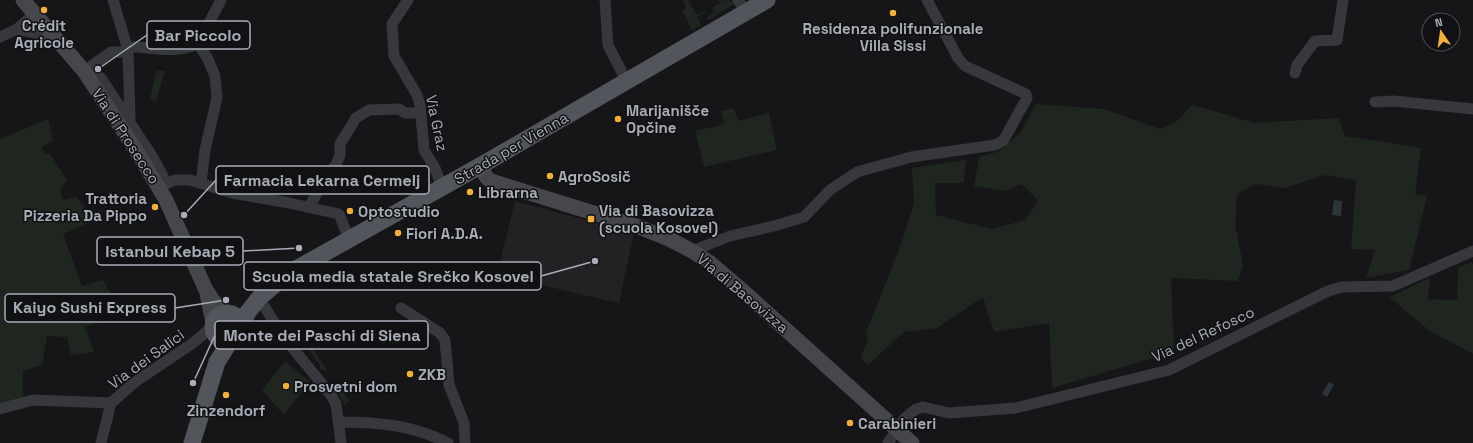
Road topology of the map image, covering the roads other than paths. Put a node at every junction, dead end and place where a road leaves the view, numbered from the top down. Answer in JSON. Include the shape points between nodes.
{"nodes":[{"id":1,"x":23,"y":0,"type":"edge"},
{"id":2,"x":113,"y":0,"type":"edge"},
{"id":3,"x":221,"y":0,"type":"edge"},
{"id":4,"x":408,"y":0,"type":"edge"},
{"id":5,"x":605,"y":0,"type":"edge"},
{"id":6,"x":767,"y":0,"type":"edge"},
{"id":7,"x":927,"y":0,"type":"edge"},
{"id":8,"x":1343,"y":0,"type":"edge"},
{"id":9,"x":742,"y":6,"type":"edge"},
{"id":10,"x":34,"y":12,"type":"junction"},
{"id":11,"x":17,"y":29,"type":"junction"},
{"id":12,"x":52,"y":33,"type":"junction"},
{"id":13,"x":0,"y":37,"type":"edge"},
{"id":14,"x":198,"y":44,"type":"junction"},
{"id":15,"x":128,"y":50,"type":"junction"},
{"id":16,"x":84,"y":71,"type":"junction"},
{"id":17,"x":1295,"y":73,"type":"dead end"},
{"id":18,"x":627,"y":82,"type":"junction"},
{"id":19,"x":1375,"y":102,"type":"dead end"},
{"id":20,"x":1473,"y":109,"type":"edge"},
{"id":21,"x":419,"y":113,"type":"junction"},
{"id":22,"x":131,"y":122,"type":"junction"},
{"id":23,"x":480,"y":166,"type":"junction"},
{"id":24,"x":201,"y":183,"type":"junction"},
{"id":25,"x":161,"y":185,"type":"junction"},
{"id":26,"x":442,"y":187,"type":"junction"},
{"id":27,"x":309,"y":207,"type":"junction"},
{"id":28,"x":349,"y":239,"type":"junction"},
{"id":29,"x":692,"y":251,"type":"junction"},
{"id":30,"x":1473,"y":252,"type":"edge"},
{"id":31,"x":258,"y":299,"type":"junction"},
{"id":32,"x":401,"y":308,"type":"dead end"},
{"id":33,"x":221,"y":325,"type":"junction"},
{"id":34,"x":111,"y":403,"type":"junction"},
{"id":35,"x":0,"y":409,"type":"edge"},
{"id":36,"x":339,"y":422,"type":"junction"},
{"id":37,"x":898,"y":430,"type":"junction"},
{"id":38,"x":101,"y":443,"type":"edge"},
{"id":39,"x":192,"y":443,"type":"edge"},
{"id":40,"x":341,"y":443,"type":"edge"},
{"id":41,"x":448,"y":443,"type":"edge"},
{"id":42,"x":465,"y":443,"type":"edge"},
{"id":43,"x":888,"y":443,"type":"edge"},
{"id":44,"x":912,"y":443,"type":"edge"}],
"edges":[{"from":1,"to":10,"type":"main road","name":"Via di Prosecco"},
{"from":2,"to":15,"type":"street"},
{"from":3,"to":14,"type":"street"},
{"from":4,"to":21,"type":"street","name":"Via Graz","via":[[392,24],[391,31],[394,56],[417,95]]},
{"from":5,"to":18,"type":"street","via":[[608,45]]},
{"from":6,"to":9,"type":"main road","name":"Strada per Vienna"},
{"from":7,"to":29,"type":"street","via":[[958,58],[965,66],[1026,94],[1028,98],[1002,141],[995,145],[911,157],[857,172],[830,190],[804,218],[730,236]]},
{"from":8,"to":17,"type":"street","via":[[1337,40],[1315,41],[1297,65]]},
{"from":9,"to":18,"type":"main road","name":"Strada per Vienna"},
{"from":10,"to":11,"type":"street"},
{"from":10,"to":12,"type":"main road","name":"Via di Prosecco"},
{"from":11,"to":12,"type":"street","via":[[45,36]]},
{"from":11,"to":13,"type":"street"},
{"from":12,"to":16,"type":"main road","name":"Via di Prosecco"},
{"from":14,"to":15,"type":"street","via":[[177,50],[138,47]]},
{"from":14,"to":24,"type":"street","via":[[208,57],[215,76],[217,98],[205,150]]},
{"from":15,"to":16,"type":"street","via":[[111,52]]},
{"from":15,"to":22,"type":"street"},
{"from":16,"to":22,"type":"street","via":[[101,78]]},
{"from":16,"to":25,"type":"main road","name":"Via di Prosecco"},
{"from":18,"to":23,"type":"main road","name":"Strada per Vienna"},
{"from":19,"to":20,"type":"street","via":[[1394,101]]},
{"from":21,"to":26,"type":"street","name":"Via Graz","via":[[425,155]]},
{"from":21,"to":27,"type":"street","via":[[405,113],[399,109],[369,110],[356,118],[340,144],[340,155],[336,165],[329,172]]},
{"from":22,"to":25,"type":"street","via":[[164,176]]},
{"from":23,"to":26,"type":"main road","name":"Strada per Vienna"},
{"from":23,"to":29,"type":"main road","name":"Via di Basovizza","via":[[491,181],[639,227]]},
{"from":24,"to":25,"type":"street","via":[[175,180]]},
{"from":24,"to":27,"type":"street","via":[[232,193]]},
{"from":25,"to":33,"type":"main road","name":"Via di Prosecco","via":[[205,288],[214,302]]},
{"from":26,"to":28,"type":"main road","name":"Strada per Vienna"},
{"from":27,"to":28,"type":"street","via":[[339,214]]},
{"from":28,"to":31,"type":"main road","name":"Strada per Vienna","via":[[289,273]]},
{"from":29,"to":37,"type":"main road","name":"Via di Basovizza","via":[[738,286]]},
{"from":30,"to":37,"type":"street","name":"Via del Refosco","via":[[1393,286],[1341,287],[1326,292],[1169,370],[1016,408],[949,414],[923,407],[909,413]]},
{"from":31,"to":33,"type":"main road","name":"Strada per Vienna"},
{"from":31,"to":33,"type":"main road","name":"Strada per Vienna","via":[[248,312],[238,336]]},
{"from":31,"to":36,"type":"street","via":[[282,335],[331,396],[336,404]]},
{"from":32,"to":42,"type":"street","via":[[440,333],[445,340],[449,385],[463,418]]},
{"from":33,"to":34,"type":"street","name":"Via dei Salici","via":[[135,382]]},
{"from":33,"to":39,"type":"main road","via":[[217,362]]},
{"from":34,"to":35,"type":"street","name":"Via dei Salici","via":[[33,400]]},
{"from":34,"to":38,"type":"street"},
{"from":36,"to":40,"type":"street"},
{"from":36,"to":41,"type":"street","via":[[369,422],[420,430]]},
{"from":37,"to":43,"type":"street","name":"Via del Refosco"},
{"from":37,"to":44,"type":"main road","name":"Via di Basovizza"}]}
